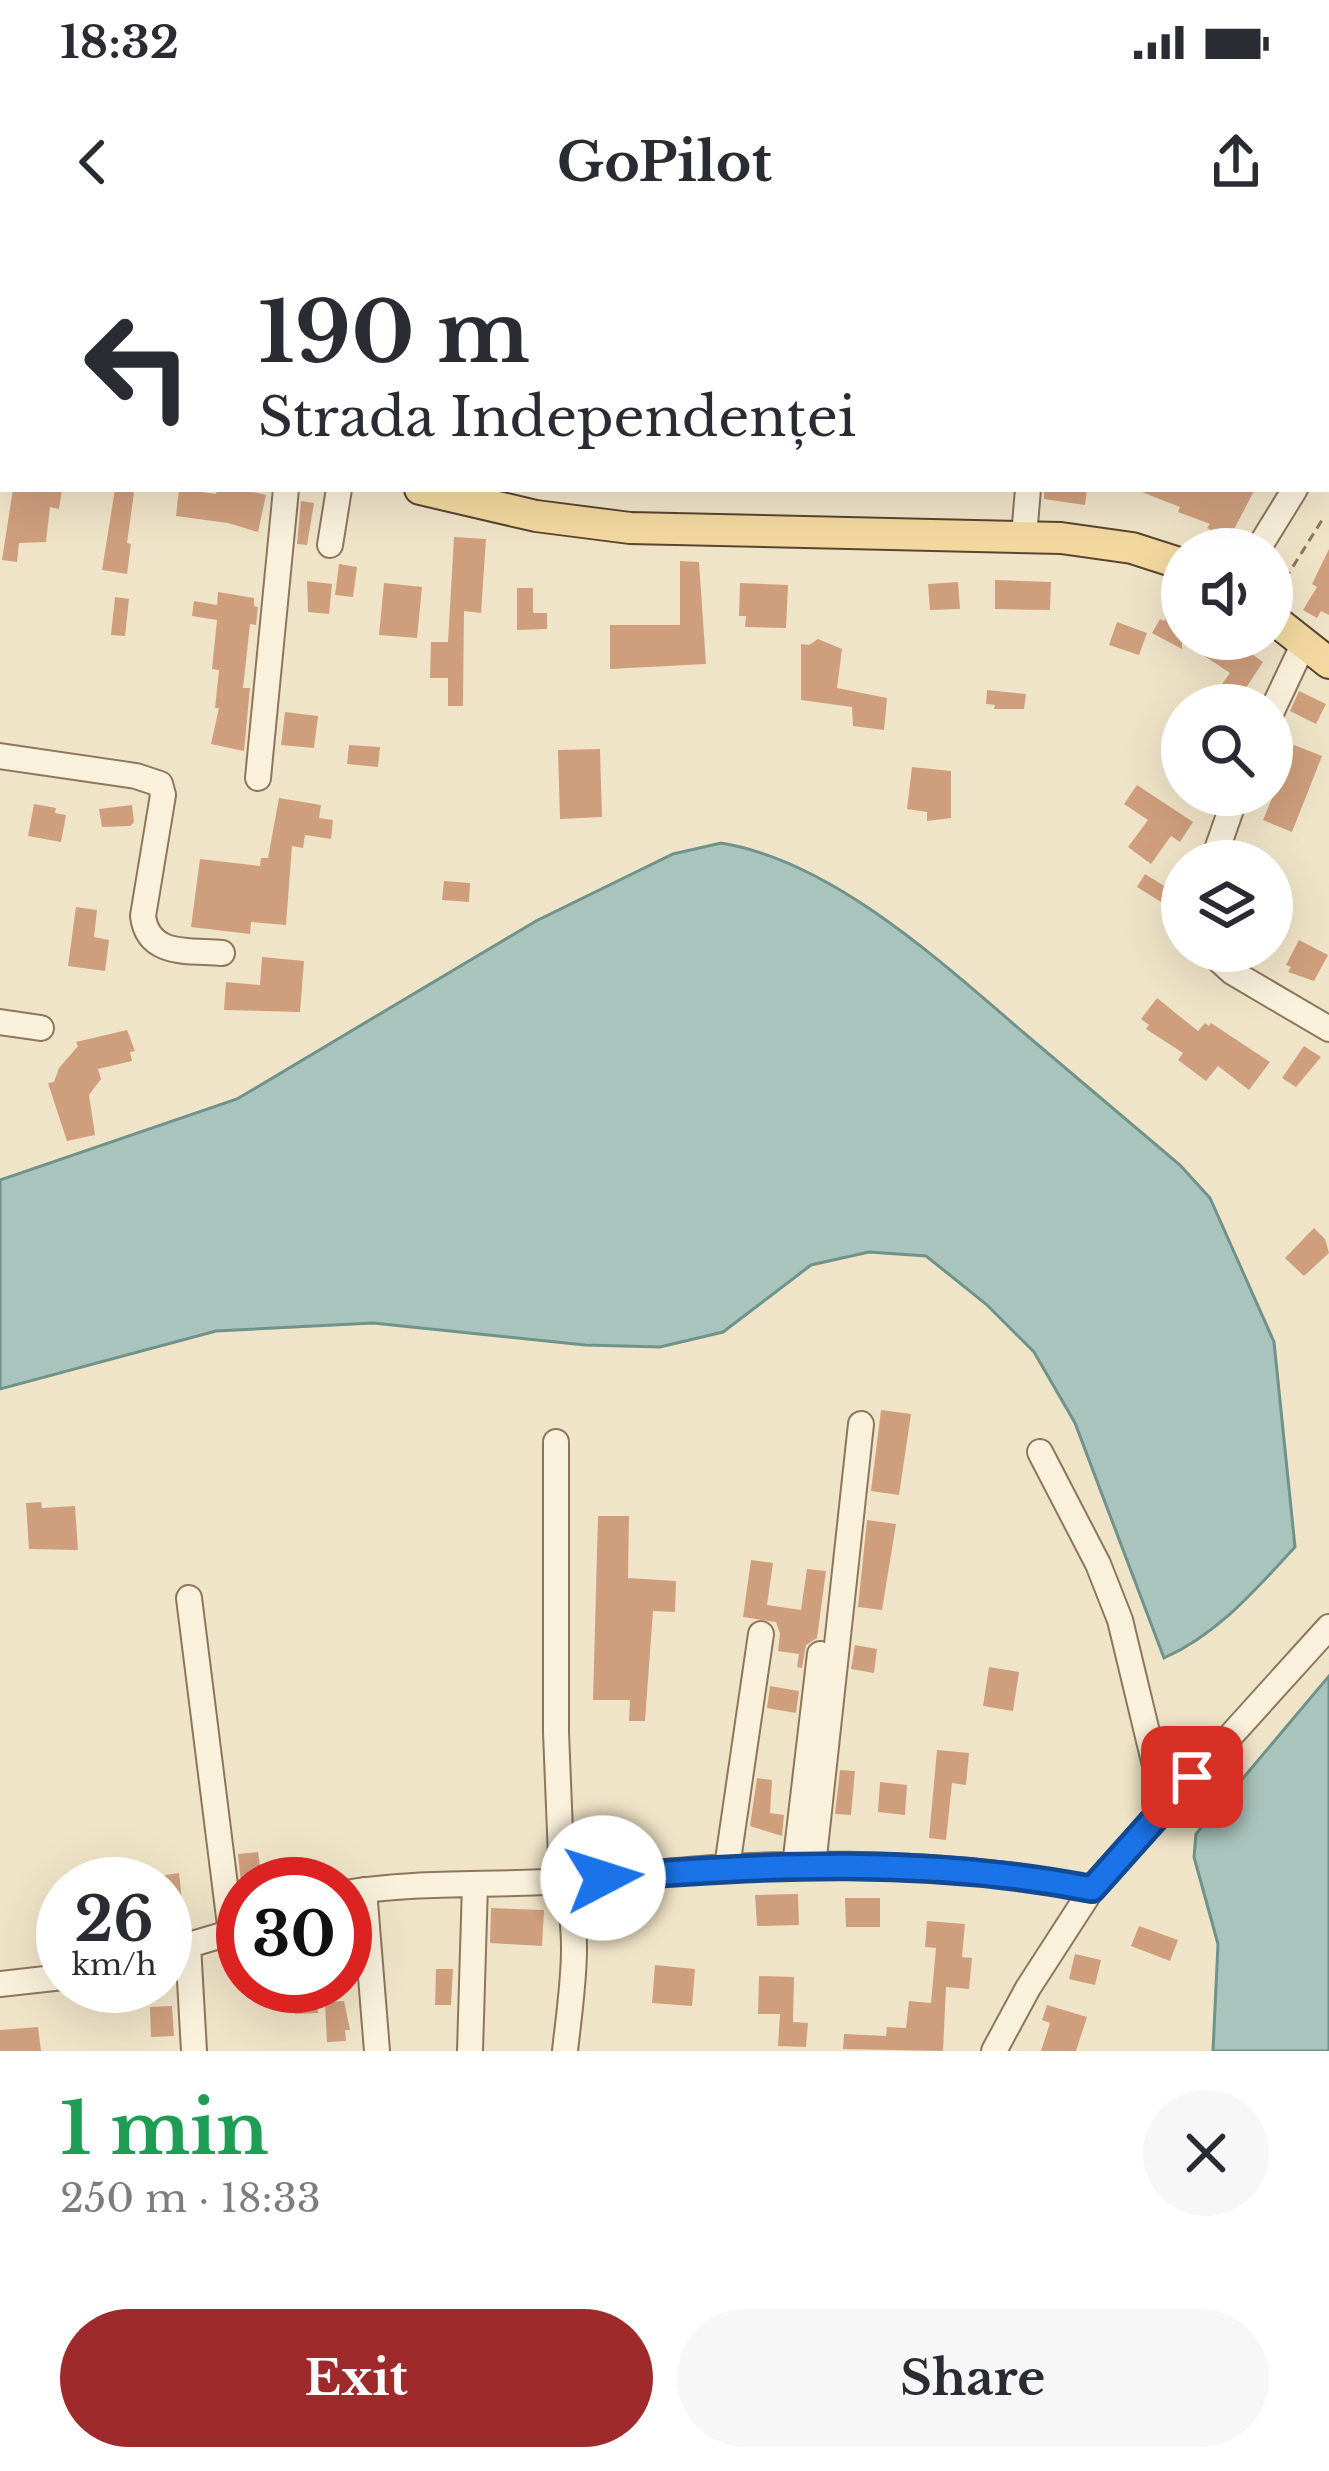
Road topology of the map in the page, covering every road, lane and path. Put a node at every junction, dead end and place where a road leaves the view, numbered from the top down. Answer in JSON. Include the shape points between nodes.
{"nodes":[{"id":1,"x":286,"y":492,"type":"edge"},
{"id":2,"x":339,"y":492,"type":"edge"},
{"id":3,"x":433,"y":492,"type":"edge"},
{"id":4,"x":1028,"y":492,"type":"edge"},
{"id":5,"x":1293,"y":492,"type":"edge"},
{"id":6,"x":1324,"y":517,"type":"dead end"},
{"id":7,"x":1271,"y":528,"type":"edge"},
{"id":8,"x":1024,"y":536,"type":"junction"},
{"id":9,"x":330,"y":545,"type":"dead end"},
{"id":10,"x":1161,"y":558,"type":"edge"},
{"id":11,"x":1293,"y":567,"type":"edge"},
{"id":12,"x":1293,"y":634,"type":"edge"},
{"id":13,"x":1317,"y":653,"type":"edge"},
{"id":14,"x":1293,"y":684,"type":"edge"},
{"id":15,"x":0,"y":756,"type":"edge"},
{"id":16,"x":258,"y":778,"type":"dead end"},
{"id":17,"x":222,"y":953,"type":"dead end"},
{"id":18,"x":1232,"y":972,"type":"edge"},
{"id":19,"x":0,"y":1022,"type":"edge"},
{"id":20,"x":41,"y":1028,"type":"dead end"},
{"id":21,"x":1329,"y":1029,"type":"edge"},
{"id":22,"x":861,"y":1424,"type":"dead end"},
{"id":23,"x":556,"y":1442,"type":"dead end"},
{"id":24,"x":1040,"y":1452,"type":"dead end"},
{"id":25,"x":834,"y":1546,"type":"dead end"},
{"id":26,"x":189,"y":1598,"type":"dead end"},
{"id":27,"x":1329,"y":1627,"type":"edge"},
{"id":28,"x":761,"y":1634,"type":"dead end"},
{"id":29,"x":1165,"y":1807,"type":"junction"},
{"id":30,"x":226,"y":1857,"type":"edge"},
{"id":31,"x":804,"y":1866,"type":"junction"},
{"id":32,"x":727,"y":1867,"type":"junction"},
{"id":33,"x":562,"y":1882,"type":"junction"},
{"id":34,"x":475,"y":1884,"type":"junction"},
{"id":35,"x":1092,"y":1889,"type":"junction"},
{"id":36,"x":372,"y":1890,"type":"edge"},
{"id":37,"x":36,"y":1980,"type":"edge"},
{"id":38,"x":0,"y":1984,"type":"edge"},
{"id":39,"x":187,"y":2013,"type":"edge"},
{"id":40,"x":372,"y":2013,"type":"edge"},
{"id":41,"x":565,"y":2050,"type":"edge"},
{"id":42,"x":194,"y":2051,"type":"edge"},
{"id":43,"x":377,"y":2051,"type":"edge"},
{"id":44,"x":470,"y":2051,"type":"edge"},
{"id":45,"x":994,"y":2051,"type":"edge"}],
"edges":[{"from":1,"to":16,"type":"street"},
{"from":2,"to":9,"type":"street"},
{"from":3,"to":8,"type":"main road","via":[[630,528]]},
{"from":4,"to":8,"type":"street"},
{"from":5,"to":7,"type":"street"},
{"from":6,"to":11,"type":"path"},
{"from":8,"to":10,"type":"main road","via":[[1103,542]]},
{"from":12,"to":13,"type":"main road"},
{"from":13,"to":14,"type":"street"},
{"from":15,"to":17,"type":"street","via":[[160,784],[145,932],[168,948]]},
{"from":18,"to":21,"type":"street"},
{"from":19,"to":20,"type":"street"},
{"from":22,"to":31,"type":"street"},
{"from":23,"to":33,"type":"street"},
{"from":24,"to":29,"type":"street","via":[[1120,1620]]},
{"from":25,"to":31,"type":"street"},
{"from":26,"to":30,"type":"street"},
{"from":27,"to":29,"type":"street"},
{"from":28,"to":32,"type":"street"},
{"from":29,"to":35,"type":"street"},
{"from":31,"to":32,"type":"street"},
{"from":31,"to":35,"type":"street","via":[[966,1870]]},
{"from":32,"to":33,"type":"street"},
{"from":33,"to":34,"type":"street"},
{"from":33,"to":41,"type":"street","via":[[570,1898],[572,1983]]},
{"from":34,"to":36,"type":"street"},
{"from":34,"to":44,"type":"street"},
{"from":35,"to":45,"type":"street"},
{"from":37,"to":38,"type":"street"},
{"from":39,"to":42,"type":"street"},
{"from":40,"to":43,"type":"street"}]}
